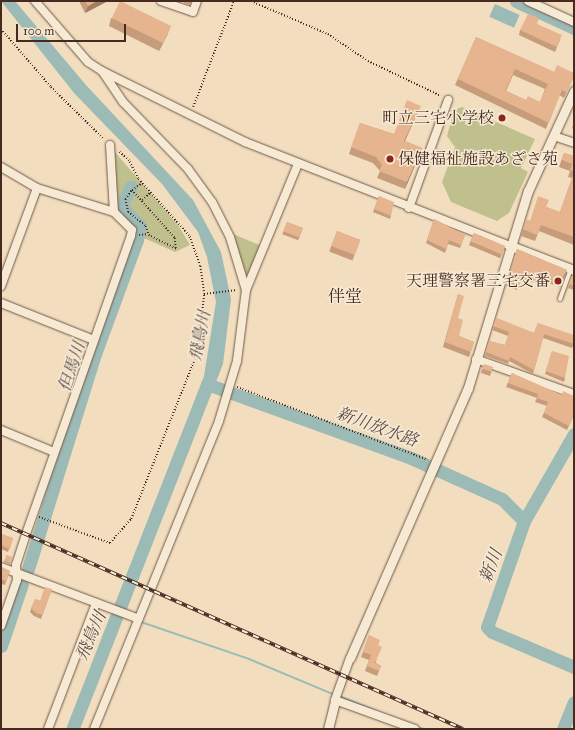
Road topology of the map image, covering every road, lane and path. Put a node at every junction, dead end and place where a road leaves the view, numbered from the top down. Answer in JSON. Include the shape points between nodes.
{"nodes":[{"id":1,"x":35,"y":1,"type":"edge"},
{"id":2,"x":161,"y":1,"type":"edge"},
{"id":3,"x":197,"y":1,"type":"edge"},
{"id":4,"x":234,"y":1,"type":"edge"},
{"id":5,"x":251,"y":1,"type":"edge"},
{"id":6,"x":528,"y":1,"type":"edge"},
{"id":7,"x":574,"y":22,"type":"edge"},
{"id":8,"x":1,"y":29,"type":"edge"},
{"id":9,"x":102,"y":71,"type":"junction"},
{"id":10,"x":574,"y":91,"type":"edge"},
{"id":11,"x":448,"y":100,"type":"joint"},
{"id":12,"x":190,"y":114,"type":"junction"},
{"id":13,"x":554,"y":136,"type":"junction"},
{"id":14,"x":574,"y":143,"type":"edge"},
{"id":15,"x":110,"y":145,"type":"junction"},
{"id":16,"x":298,"y":164,"type":"junction"},
{"id":17,"x":1,"y":167,"type":"edge"},
{"id":18,"x":142,"y":183,"type":"junction"},
{"id":19,"x":37,"y":188,"type":"junction"},
{"id":20,"x":132,"y":190,"type":"junction"},
{"id":21,"x":151,"y":192,"type":"junction"},
{"id":22,"x":141,"y":200,"type":"junction"},
{"id":23,"x":409,"y":208,"type":"junction"},
{"id":24,"x":114,"y":212,"type":"junction"},
{"id":25,"x":511,"y":246,"type":"junction"},
{"id":26,"x":572,"y":269,"type":"edge"},
{"id":27,"x":1,"y":286,"type":"edge"},
{"id":28,"x":242,"y":290,"type":"junction"},
{"id":29,"x":204,"y":294,"type":"junction"},
{"id":30,"x":560,"y":299,"type":"dead end"},
{"id":31,"x":1,"y":303,"type":"edge"},
{"id":32,"x":94,"y":340,"type":"junction"},
{"id":33,"x":476,"y":359,"type":"junction"},
{"id":34,"x":231,"y":385,"type":"junction"},
{"id":35,"x":574,"y":394,"type":"edge"},
{"id":36,"x":1,"y":430,"type":"edge"},
{"id":37,"x":54,"y":452,"type":"junction"},
{"id":38,"x":436,"y":462,"type":"junction"},
{"id":39,"x":33,"y":516,"type":"junction"},
{"id":40,"x":1,"y":567,"type":"edge"},
{"id":41,"x":17,"y":573,"type":"junction"},
{"id":42,"x":99,"y":604,"type":"junction"},
{"id":43,"x":137,"y":619,"type":"junction"},
{"id":44,"x":1,"y":626,"type":"edge"},
{"id":45,"x":350,"y":658,"type":"joint"},
{"id":46,"x":335,"y":700,"type":"junction"},
{"id":47,"x":48,"y":729,"type":"edge"},
{"id":48,"x":94,"y":729,"type":"edge"},
{"id":49,"x":328,"y":729,"type":"edge"},
{"id":50,"x":415,"y":729,"type":"edge"}],
"edges":[{"from":1,"to":9,"type":"street","via":[[88,62]]},
{"from":2,"to":3,"type":"street","via":[[193,12]]},
{"from":4,"to":12,"type":"path"},
{"from":5,"to":11,"type":"path","via":[[328,34],[368,62]]},
{"from":6,"to":7,"type":"street"},
{"from":8,"to":15,"type":"path","via":[[51,87]]},
{"from":9,"to":12,"type":"street"},
{"from":9,"to":28,"type":"street","via":[[123,102],[188,169],[212,202],[230,237]]},
{"from":10,"to":13,"type":"street"},
{"from":11,"to":23,"type":"street"},
{"from":12,"to":16,"type":"street"},
{"from":13,"to":14,"type":"street"},
{"from":13,"to":25,"type":"street","via":[[528,191]]},
{"from":15,"to":18,"type":"path","via":[[129,161]]},
{"from":15,"to":24,"type":"street"},
{"from":16,"to":23,"type":"street"},
{"from":16,"to":28,"type":"street"},
{"from":17,"to":19,"type":"street"},
{"from":18,"to":20,"type":"path"},
{"from":18,"to":21,"type":"path"},
{"from":19,"to":24,"type":"street"},
{"from":19,"to":27,"type":"street"},
{"from":20,"to":22,"type":"path"},
{"from":20,"to":22,"type":"path","via":[[125,199],[128,212],[145,226],[149,236],[176,249],[175,238]]},
{"from":21,"to":22,"type":"path"},
{"from":21,"to":29,"type":"path","via":[[189,236],[200,266]]},
{"from":23,"to":25,"type":"street"},
{"from":24,"to":32,"type":"street","via":[[132,230]]},
{"from":25,"to":26,"type":"street"},
{"from":25,"to":33,"type":"street"},
{"from":26,"to":30,"type":"lane"},
{"from":28,"to":29,"type":"path"},
{"from":28,"to":34,"type":"street"},
{"from":29,"to":39,"type":"path","via":[[197,353],[131,519],[110,543]]},
{"from":31,"to":32,"type":"street"},
{"from":32,"to":37,"type":"street"},
{"from":33,"to":35,"type":"street"},
{"from":33,"to":38,"type":"street","via":[[468,388]]},
{"from":34,"to":38,"type":"path"},
{"from":34,"to":43,"type":"street"},
{"from":36,"to":37,"type":"street"},
{"from":37,"to":39,"type":"street"},
{"from":38,"to":45,"type":"street"},
{"from":39,"to":41,"type":"street","via":[[16,565]]},
{"from":40,"to":41,"type":"street"},
{"from":41,"to":42,"type":"street"},
{"from":41,"to":44,"type":"street"},
{"from":42,"to":43,"type":"street"},
{"from":42,"to":47,"type":"street"},
{"from":43,"to":48,"type":"street"},
{"from":45,"to":46,"type":"street"},
{"from":46,"to":49,"type":"street"},
{"from":46,"to":50,"type":"street"}]}
